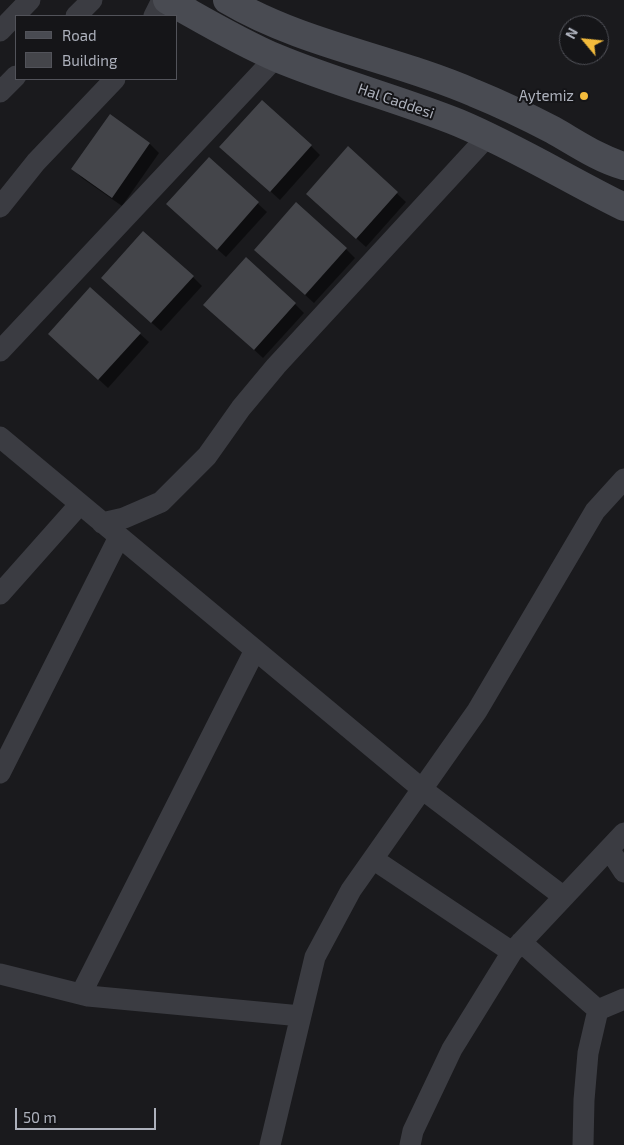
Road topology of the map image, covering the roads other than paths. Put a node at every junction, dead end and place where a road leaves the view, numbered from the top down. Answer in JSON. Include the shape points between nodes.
{"nodes":[{"id":1,"x":30,"y":0,"type":"edge"},
{"id":2,"x":92,"y":0,"type":"edge"},
{"id":3,"x":162,"y":0,"type":"edge"},
{"id":4,"x":167,"y":0,"type":"edge"},
{"id":5,"x":234,"y":2,"type":"edge"},
{"id":6,"x":15,"y":15,"type":"edge"},
{"id":7,"x":77,"y":15,"type":"edge"},
{"id":8,"x":154,"y":15,"type":"edge"},
{"id":9,"x":15,"y":16,"type":"edge"},
{"id":10,"x":0,"y":31,"type":"edge"},
{"id":11,"x":276,"y":58,"type":"junction"},
{"id":12,"x":15,"y":77,"type":"edge"},
{"id":13,"x":115,"y":80,"type":"edge"},
{"id":14,"x":0,"y":92,"type":"edge"},
{"id":15,"x":487,"y":137,"type":"junction"},
{"id":16,"x":624,"y":166,"type":"edge"},
{"id":17,"x":0,"y":207,"type":"edge"},
{"id":18,"x":624,"y":207,"type":"edge"},
{"id":19,"x":0,"y":351,"type":"edge"},
{"id":20,"x":0,"y":437,"type":"edge"},
{"id":21,"x":624,"y":479,"type":"edge"},
{"id":22,"x":80,"y":504,"type":"junction"},
{"id":23,"x":102,"y":523,"type":"junction"},
{"id":24,"x":119,"y":537,"type":"junction"},
{"id":25,"x":0,"y":594,"type":"edge"},
{"id":26,"x":255,"y":650,"type":"junction"},
{"id":27,"x":0,"y":773,"type":"edge"},
{"id":28,"x":422,"y":789,"type":"junction"},
{"id":29,"x":624,"y":834,"type":"edge"},
{"id":30,"x":609,"y":849,"type":"junction"},
{"id":31,"x":372,"y":859,"type":"junction"},
{"id":32,"x":624,"y":872,"type":"edge"},
{"id":33,"x":564,"y":897,"type":"junction"},
{"id":34,"x":517,"y":947,"type":"junction"},
{"id":35,"x":0,"y":974,"type":"edge"},
{"id":36,"x":82,"y":994,"type":"junction"},
{"id":37,"x":624,"y":999,"type":"edge"},
{"id":38,"x":598,"y":1010,"type":"junction"},
{"id":39,"x":301,"y":1016,"type":"junction"},
{"id":40,"x":270,"y":1145,"type":"edge"},
{"id":41,"x":410,"y":1145,"type":"edge"},
{"id":42,"x":583,"y":1145,"type":"edge"}],
"edges":[{"from":1,"to":6,"type":"street"},
{"from":2,"to":7,"type":"street"},
{"from":3,"to":8,"type":"street"},
{"from":4,"to":11,"type":"street","name":"Hal Caddesi"},
{"from":5,"to":16,"type":"street","via":[[276,25],[411,68],[474,93],[551,129],[610,162]]},
{"from":9,"to":10,"type":"street"},
{"from":11,"to":15,"type":"street","name":"Hal Caddesi","via":[[400,101]]},
{"from":11,"to":19,"type":"street"},
{"from":12,"to":14,"type":"street"},
{"from":13,"to":17,"type":"street","via":[[36,162]]},
{"from":15,"to":18,"type":"street","name":"Hal Caddesi","via":[[536,159]]},
{"from":15,"to":23,"type":"street","via":[[276,366],[207,456],[161,502],[124,518]]},
{"from":20,"to":22,"type":"street"},
{"from":21,"to":28,"type":"street","via":[[595,511],[477,711]]},
{"from":22,"to":23,"type":"street"},
{"from":22,"to":25,"type":"street"},
{"from":23,"to":24,"type":"street"},
{"from":24,"to":26,"type":"street"},
{"from":24,"to":27,"type":"street"},
{"from":26,"to":28,"type":"street"},
{"from":26,"to":36,"type":"street"},
{"from":28,"to":31,"type":"street"},
{"from":28,"to":33,"type":"street"},
{"from":29,"to":30,"type":"street"},
{"from":30,"to":32,"type":"street"},
{"from":30,"to":33,"type":"street"},
{"from":31,"to":34,"type":"street"},
{"from":31,"to":39,"type":"street","via":[[351,890],[315,957]]},
{"from":33,"to":34,"type":"street"},
{"from":34,"to":38,"type":"street"},
{"from":34,"to":41,"type":"street","via":[[452,1049]]},
{"from":35,"to":36,"type":"street"},
{"from":36,"to":39,"type":"street"},
{"from":37,"to":38,"type":"street"},
{"from":38,"to":42,"type":"street","via":[[588,1053]]},
{"from":39,"to":40,"type":"street"}]}
